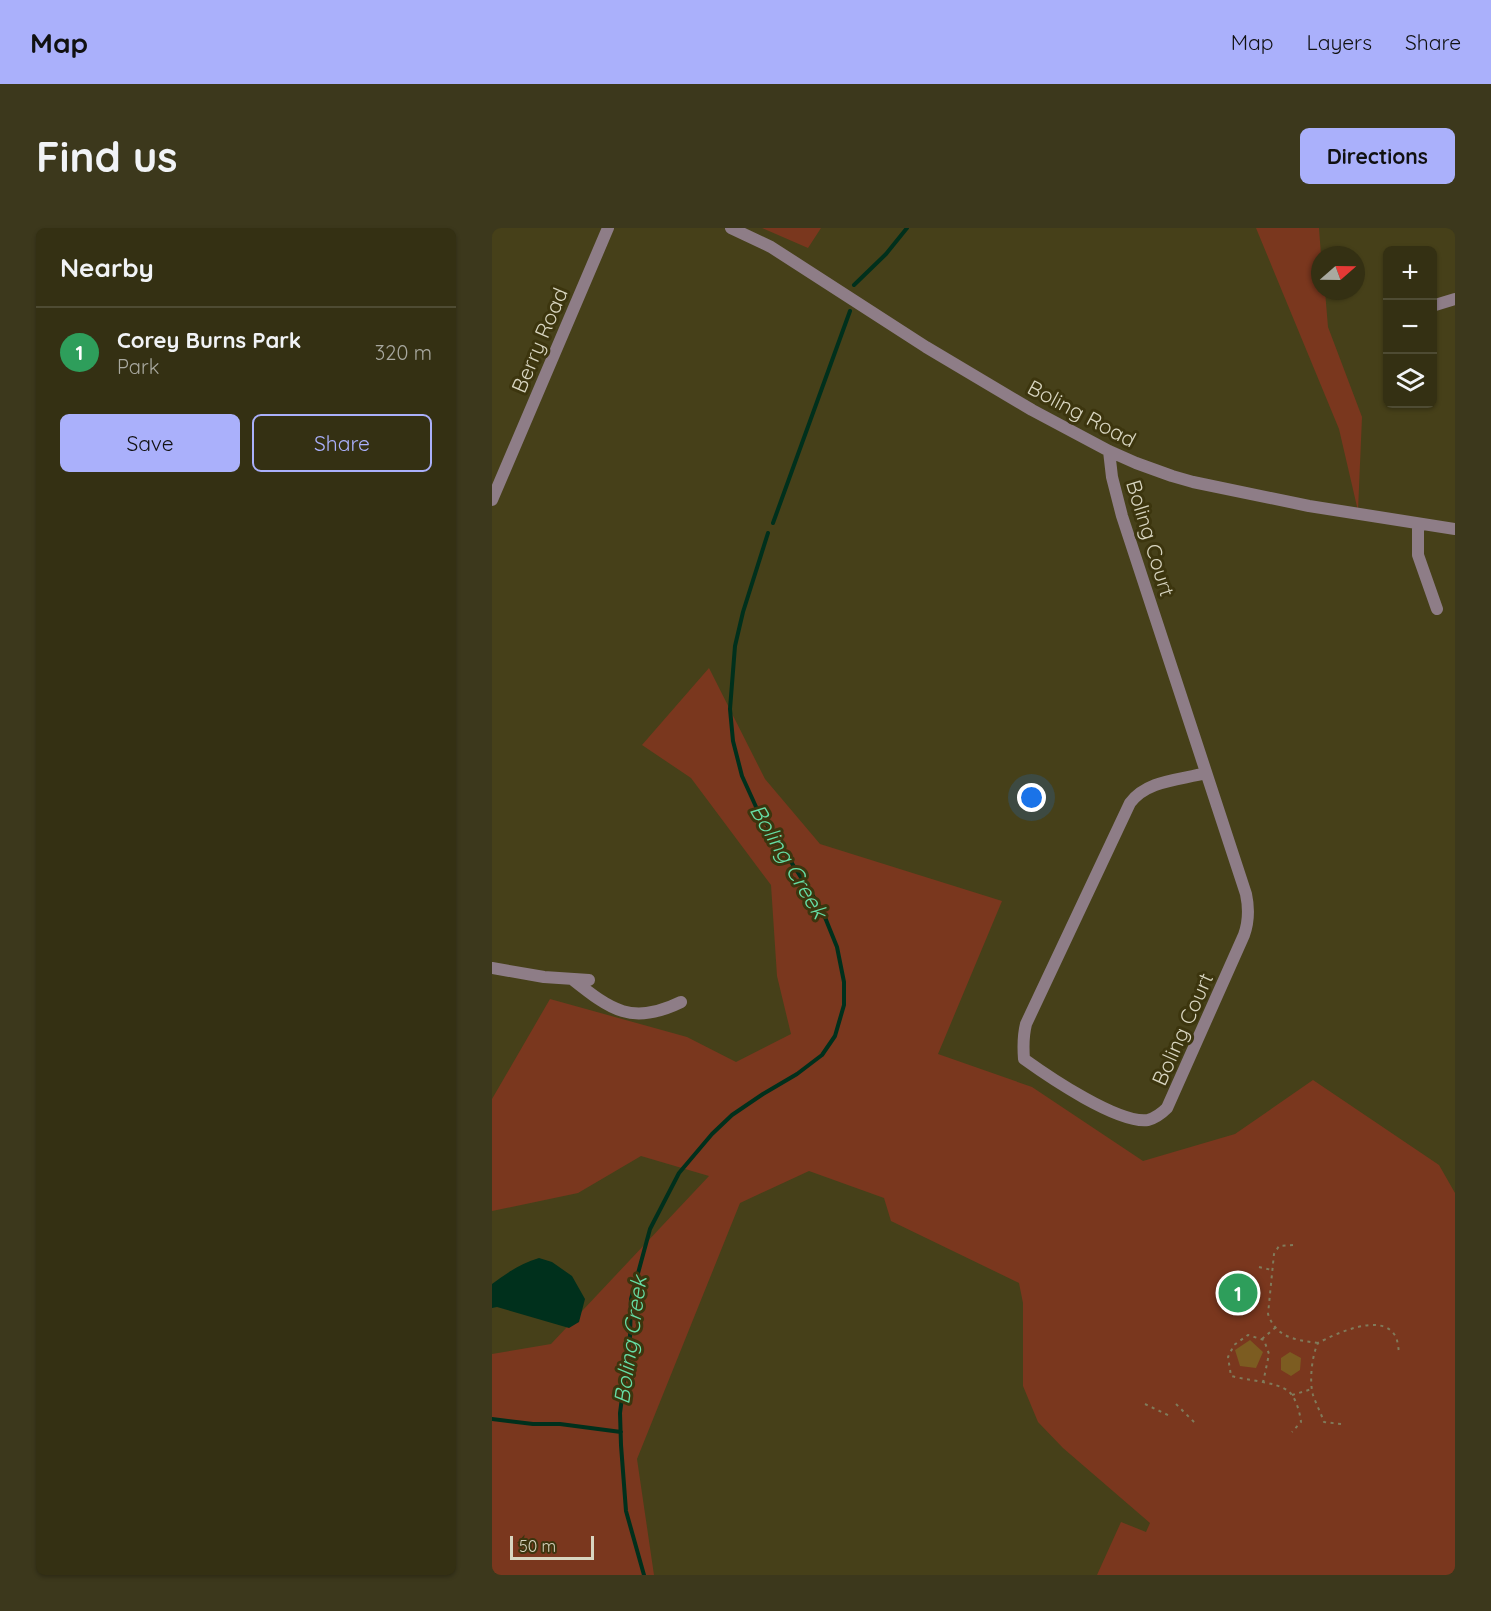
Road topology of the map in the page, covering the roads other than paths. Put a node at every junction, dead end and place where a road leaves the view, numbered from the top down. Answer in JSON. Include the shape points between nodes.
{"nodes":[{"id":1,"x":608,"y":228,"type":"edge"},
{"id":2,"x":731,"y":228,"type":"edge"},
{"id":3,"x":1455,"y":299,"type":"edge"},
{"id":4,"x":1437,"y":304,"type":"edge"},
{"id":5,"x":1109,"y":451,"type":"junction"},
{"id":6,"x":492,"y":500,"type":"edge"},
{"id":7,"x":1418,"y":525,"type":"junction"},
{"id":8,"x":1455,"y":530,"type":"edge"},
{"id":9,"x":1437,"y":609,"type":"dead end"},
{"id":10,"x":1206,"y":773,"type":"junction"},
{"id":11,"x":492,"y":968,"type":"edge"},
{"id":12,"x":572,"y":979,"type":"junction"},
{"id":13,"x":589,"y":980,"type":"dead end"},
{"id":14,"x":681,"y":1002,"type":"dead end"}],
"edges":[{"from":1,"to":6,"type":"street","name":"Berry Road"},
{"from":2,"to":5,"type":"street","name":"Boling Road","via":[[771,247],[969,373]]},
{"from":3,"to":4,"type":"street"},
{"from":5,"to":7,"type":"street","name":"Boling Road","via":[[1193,482]]},
{"from":5,"to":10,"type":"street","name":"Boling Court","via":[[1122,516]]},
{"from":7,"to":8,"type":"street","name":"Boling Road"},
{"from":7,"to":9,"type":"street","via":[[1418,555]]},
{"from":10,"to":10,"type":"street","name":"Boling Court","via":[[1149,787],[1130,803],[1026,1024],[1024,1059],[1048,1077],[1127,1118],[1152,1118],[1167,1108],[1247,928],[1249,905]]},
{"from":11,"to":12,"type":"street"},
{"from":12,"to":13,"type":"street"},
{"from":12,"to":14,"type":"street","via":[[600,1001],[630,1014],[659,1011]]}]}
